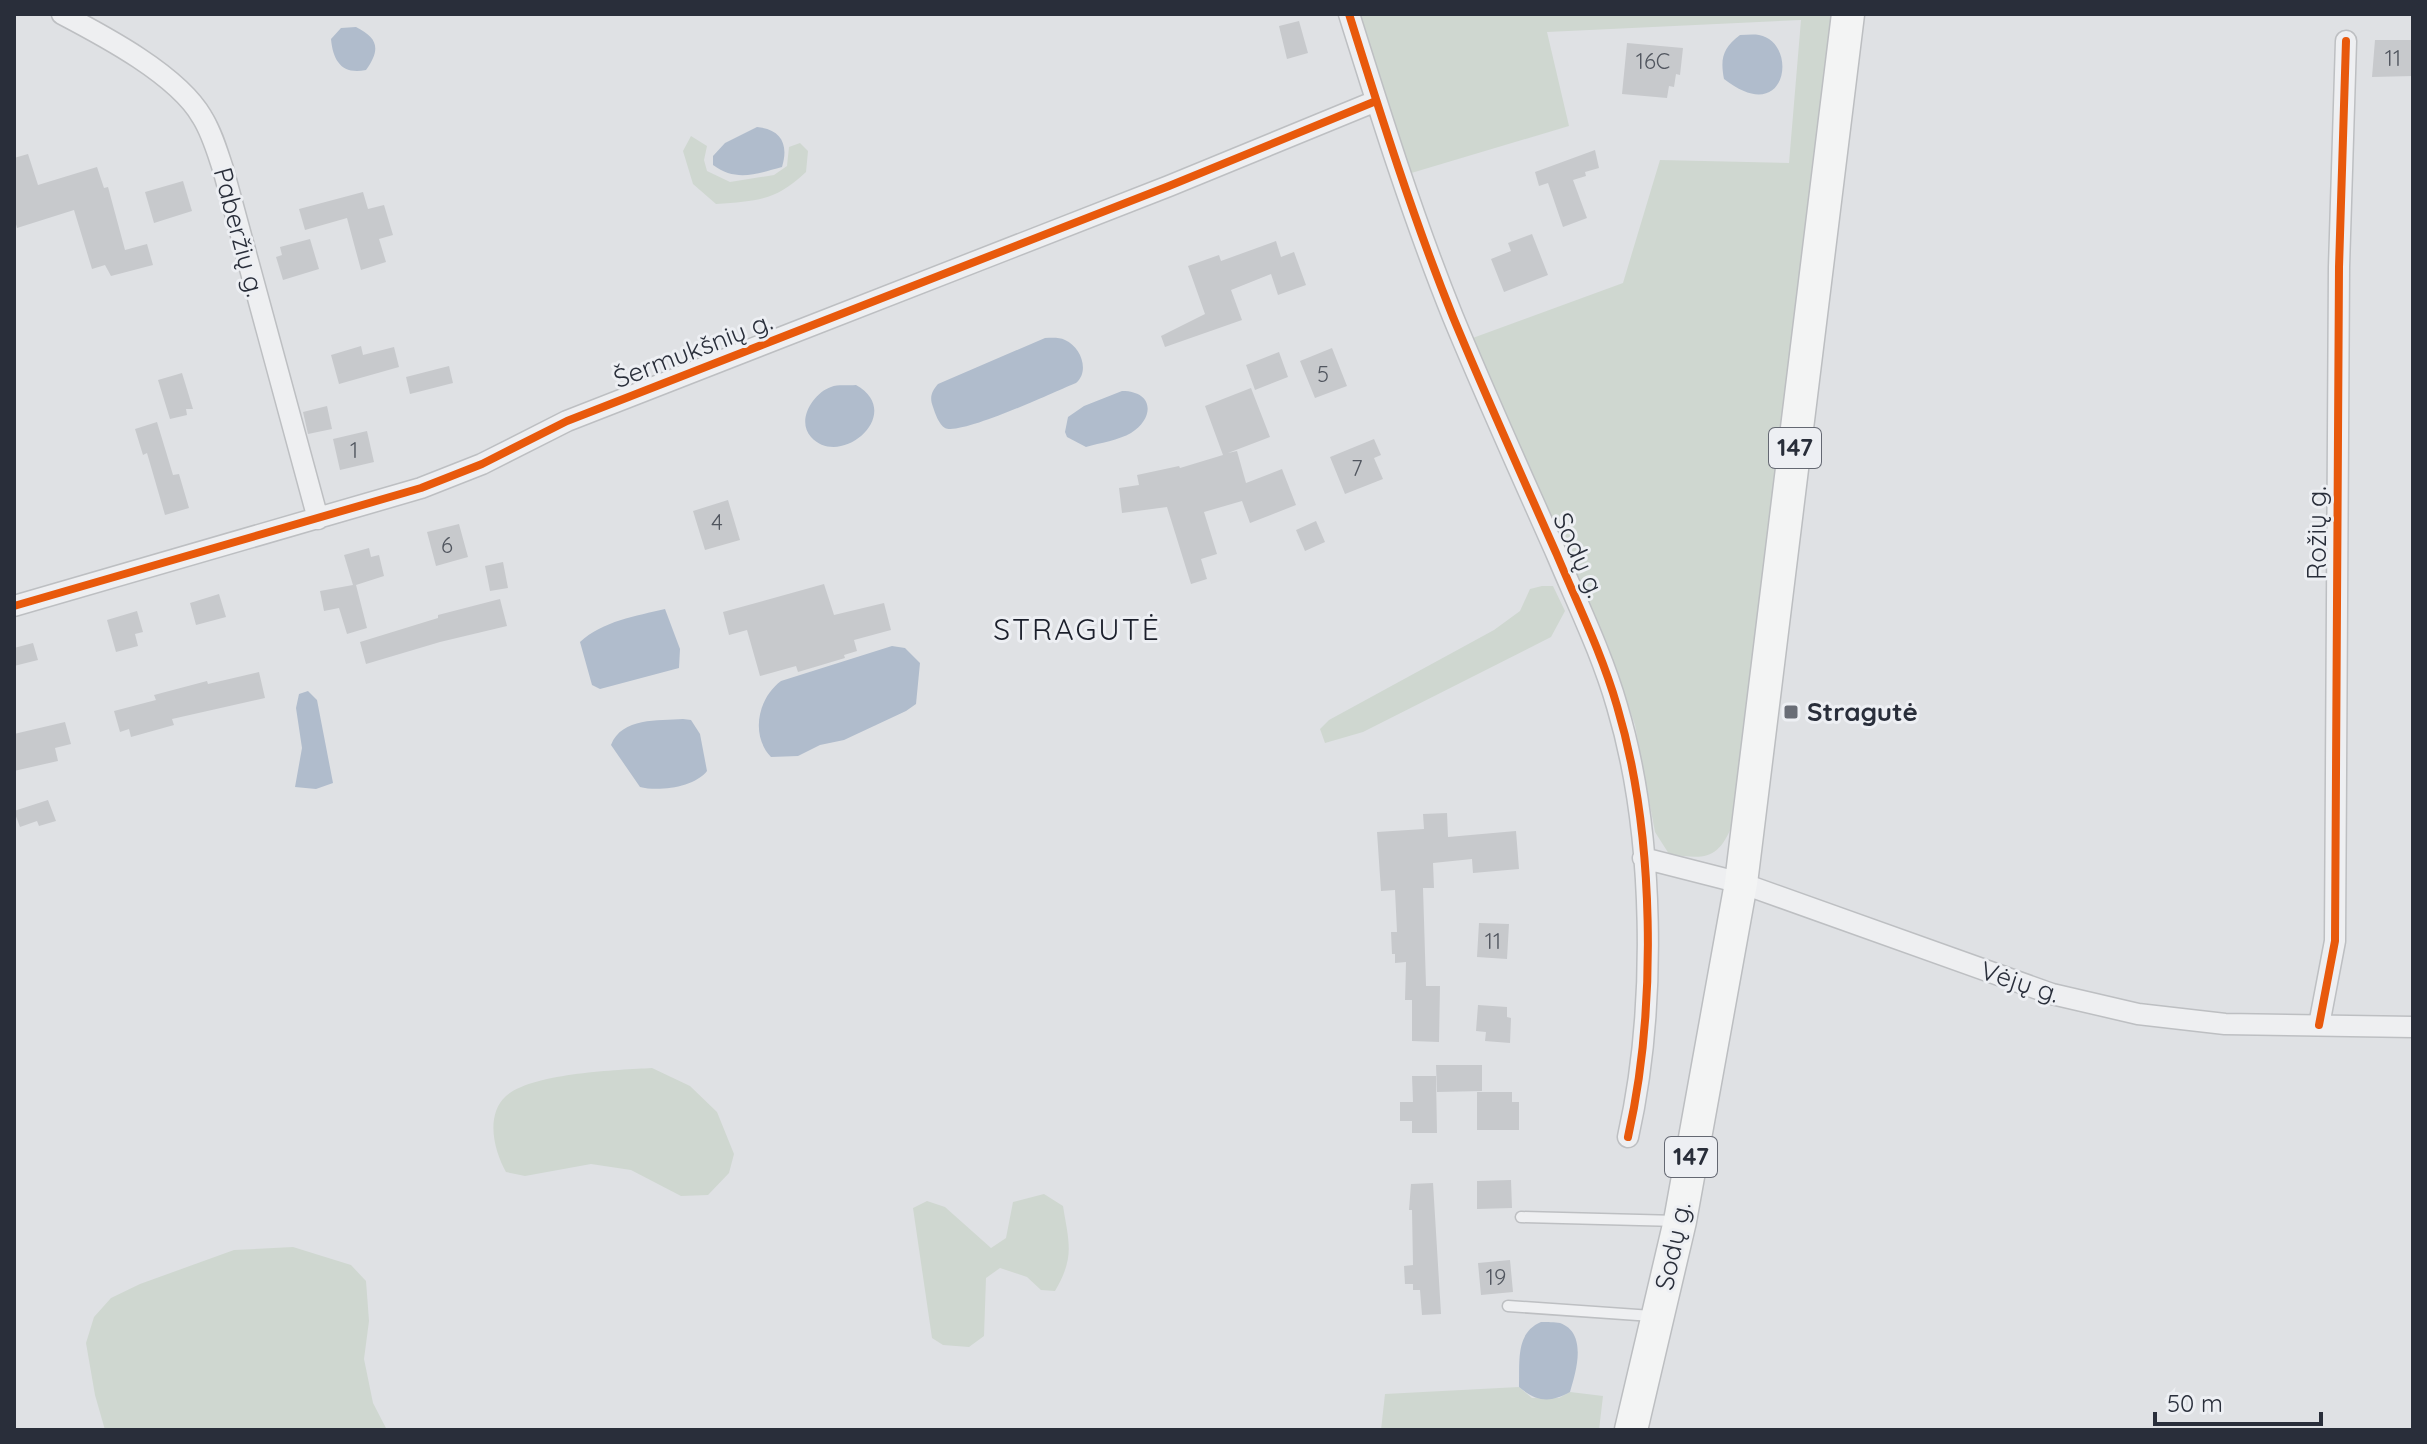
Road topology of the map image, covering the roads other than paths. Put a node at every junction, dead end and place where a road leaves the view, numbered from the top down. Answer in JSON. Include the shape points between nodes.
{"nodes":[{"id":1,"x":62,"y":14,"type":"edge"},
{"id":2,"x":1349,"y":14,"type":"edge"},
{"id":3,"x":1848,"y":14,"type":"edge"},
{"id":4,"x":2346,"y":41,"type":"dead end"},
{"id":5,"x":1376,"y":101,"type":"junction"},
{"id":6,"x":318,"y":519,"type":"junction"},
{"id":7,"x":14,"y":606,"type":"edge"},
{"id":8,"x":1643,"y":858,"type":"junction"},
{"id":9,"x":1741,"y":883,"type":"junction"},
{"id":10,"x":2319,"y":1025,"type":"junction"},
{"id":11,"x":2413,"y":1027,"type":"edge"},
{"id":12,"x":1628,"y":1137,"type":"dead end"},
{"id":13,"x":1521,"y":1217,"type":"dead end"},
{"id":14,"x":1680,"y":1221,"type":"junction"},
{"id":15,"x":1508,"y":1306,"type":"dead end"},
{"id":16,"x":1658,"y":1316,"type":"junction"},
{"id":17,"x":1631,"y":1430,"type":"edge"}],
"edges":[{"from":1,"to":6,"type":"street","name":"Paberžių g.","via":[[144,62],[201,114],[223,169]]},
{"from":2,"to":5,"type":"street","name":"Sodų g."},
{"from":3,"to":9,"type":"main road","name":"Sodų g.","number":"147"},
{"from":4,"to":10,"type":"street","name":"Rožių g.","via":[[2339,267],[2335,941]]},
{"from":5,"to":6,"type":"street","name":"Šermukšnių g.","via":[[595,410],[482,464]]},
{"from":5,"to":8,"type":"street","name":"Sodų g.","via":[[1453,317],[1605,667],[1638,798]]},
{"from":6,"to":7,"type":"street","name":"Šermukšnių g."},
{"from":8,"to":9,"type":"street","name":"Vėjų g."},
{"from":8,"to":12,"type":"street","name":"Sodų g.","via":[[1647,1003]]},
{"from":9,"to":10,"type":"street","name":"Vėjų g.","via":[[2052,994],[2138,1014],[2211,1023]]},
{"from":9,"to":14,"type":"main road","name":"Sodų g.","number":"147"},
{"from":10,"to":11,"type":"street","name":"Vėjų g."},
{"from":13,"to":14,"type":"lane"},
{"from":14,"to":16,"type":"main road","name":"Sodų g.","number":"147"},
{"from":15,"to":16,"type":"lane"},
{"from":16,"to":17,"type":"main road","name":"Sodų g.","number":"147"}]}
